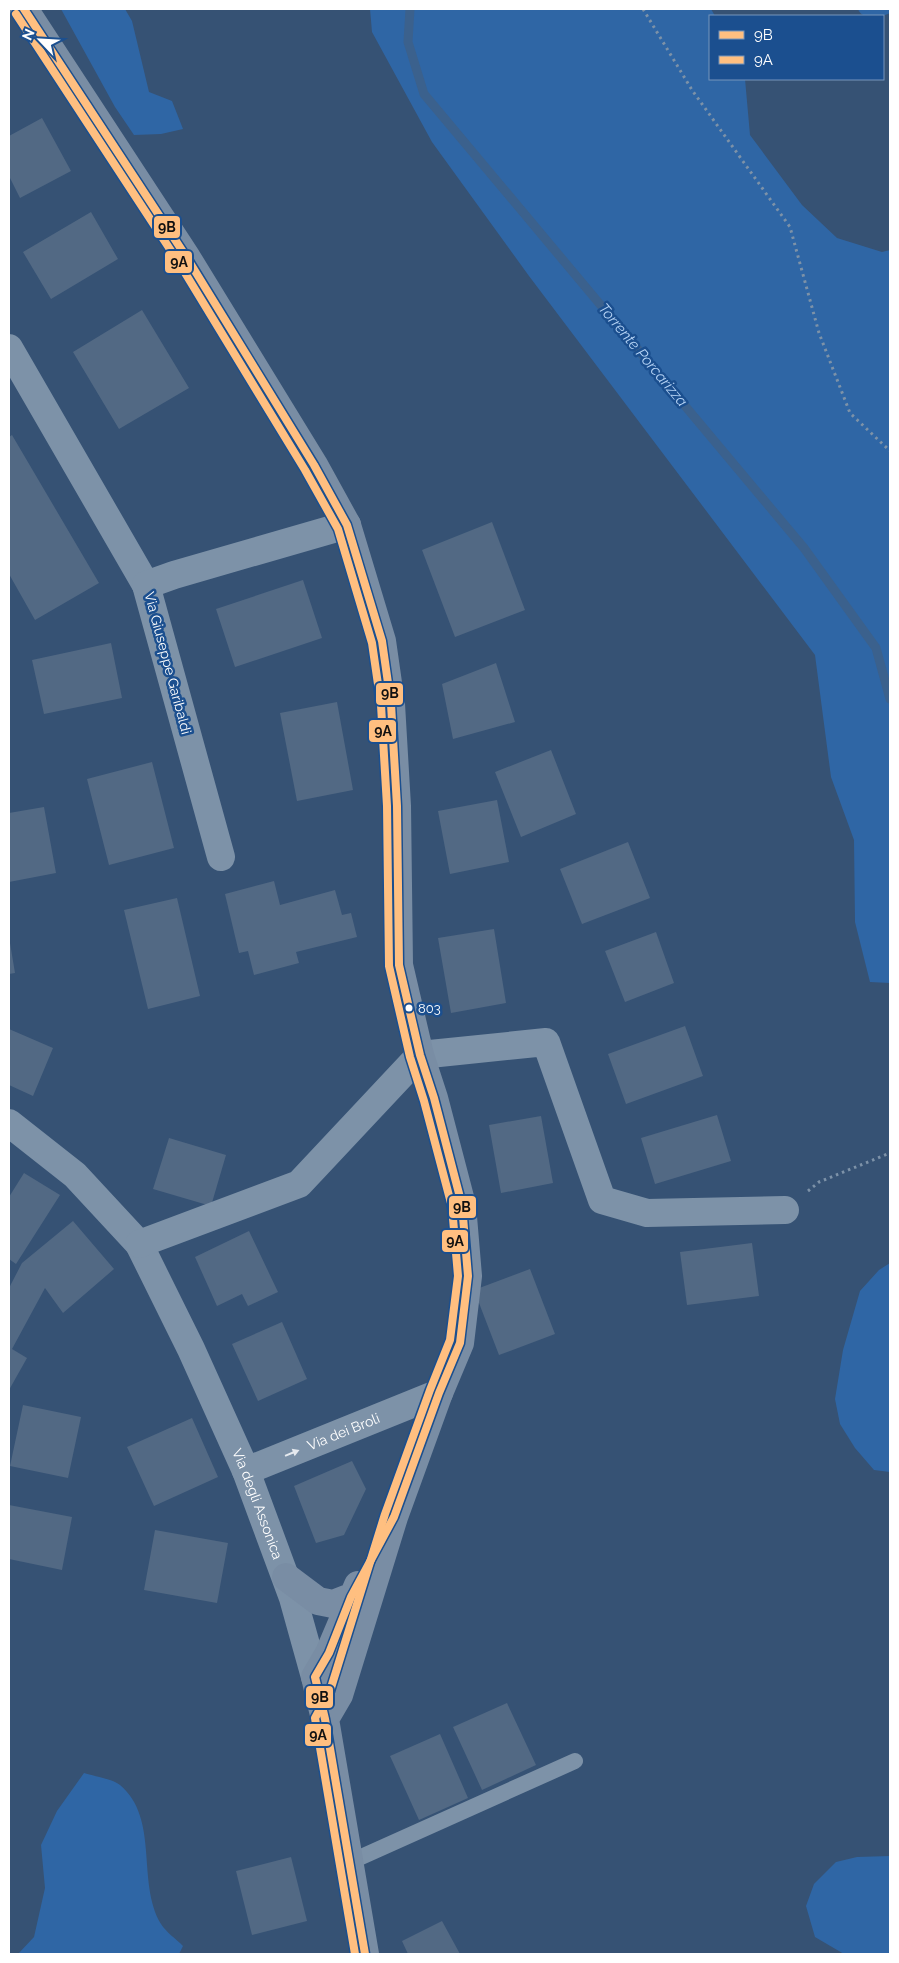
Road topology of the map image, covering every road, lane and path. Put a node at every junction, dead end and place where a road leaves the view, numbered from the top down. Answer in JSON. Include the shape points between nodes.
{"nodes":[{"id":1,"x":24,"y":9,"type":"edge"},
{"id":2,"x":643,"y":9,"type":"edge"},
{"id":3,"x":10,"y":352,"type":"edge"},
{"id":4,"x":890,"y":450,"type":"edge"},
{"id":5,"x":347,"y":525,"type":"junction"},
{"id":6,"x":146,"y":585,"type":"junction"},
{"id":7,"x":220,"y":857,"type":"dead end"},
{"id":8,"x":420,"y":1055,"type":"junction"},
{"id":9,"x":9,"y":1123,"type":"edge"},
{"id":10,"x":890,"y":1152,"type":"edge"},
{"id":11,"x":785,"y":1210,"type":"joint"},
{"id":12,"x":139,"y":1244,"type":"junction"},
{"id":13,"x":439,"y":1393,"type":"junction"},
{"id":14,"x":246,"y":1471,"type":"junction"},
{"id":15,"x":394,"y":1518,"type":"junction"},
{"id":16,"x":286,"y":1577,"type":"junction"},
{"id":17,"x":352,"y":1597,"type":"junction"},
{"id":18,"x":315,"y":1677,"type":"junction"},
{"id":19,"x":325,"y":1719,"type":"junction"},
{"id":20,"x":575,"y":1761,"type":"dead end"},
{"id":21,"x":350,"y":1862,"type":"junction"},
{"id":22,"x":365,"y":1954,"type":"edge"}],
"edges":[{"from":1,"to":5,"type":"main road","via":[[187,258],[314,465]]},
{"from":2,"to":4,"type":"path","via":[[692,90],[790,227],[819,333],[850,413]]},
{"from":3,"to":6,"type":"street"},
{"from":5,"to":6,"type":"street","name":"Via Giuseppe Garibaldi"},
{"from":5,"to":8,"type":"main road","via":[[382,641],[391,704],[397,806],[399,965]]},
{"from":6,"to":7,"type":"street","name":"Via Giuseppe Garibaldi"},
{"from":8,"to":11,"type":"street","via":[[546,1042],[602,1200],[647,1214]]},
{"from":8,"to":12,"type":"street","via":[[299,1184]]},
{"from":8,"to":13,"type":"main road","via":[[462,1205],[468,1276],[460,1343]]},
{"from":9,"to":12,"type":"street","name":"Via degli Assonica","via":[[75,1176]]},
{"from":10,"to":11,"type":"path","via":[[819,1182]]},
{"from":12,"to":14,"type":"street","name":"Via degli Assonica"},
{"from":14,"to":13,"type":"street","name":"Via dei Broli","one_way":true},
{"from":13,"to":15,"type":"main road"},
{"from":14,"to":16,"type":"street","name":"Via degli Assonica"},
{"from":15,"to":17,"type":"main road"},
{"from":15,"to":19,"type":"main road","via":[[339,1695]]},
{"from":16,"to":17,"type":"main road","via":[[318,1601],[333,1604]]},
{"from":16,"to":18,"type":"street","name":"Via degli Assonica"},
{"from":17,"to":18,"type":"main road","via":[[329,1654]]},
{"from":18,"to":19,"type":"main road","name":"Via degli Assonica"},
{"from":19,"to":21,"type":"main road","name":"Via degli Assonica"},
{"from":20,"to":21,"type":"lane"},
{"from":21,"to":22,"type":"main road","name":"Via degli Assonica"}]}
